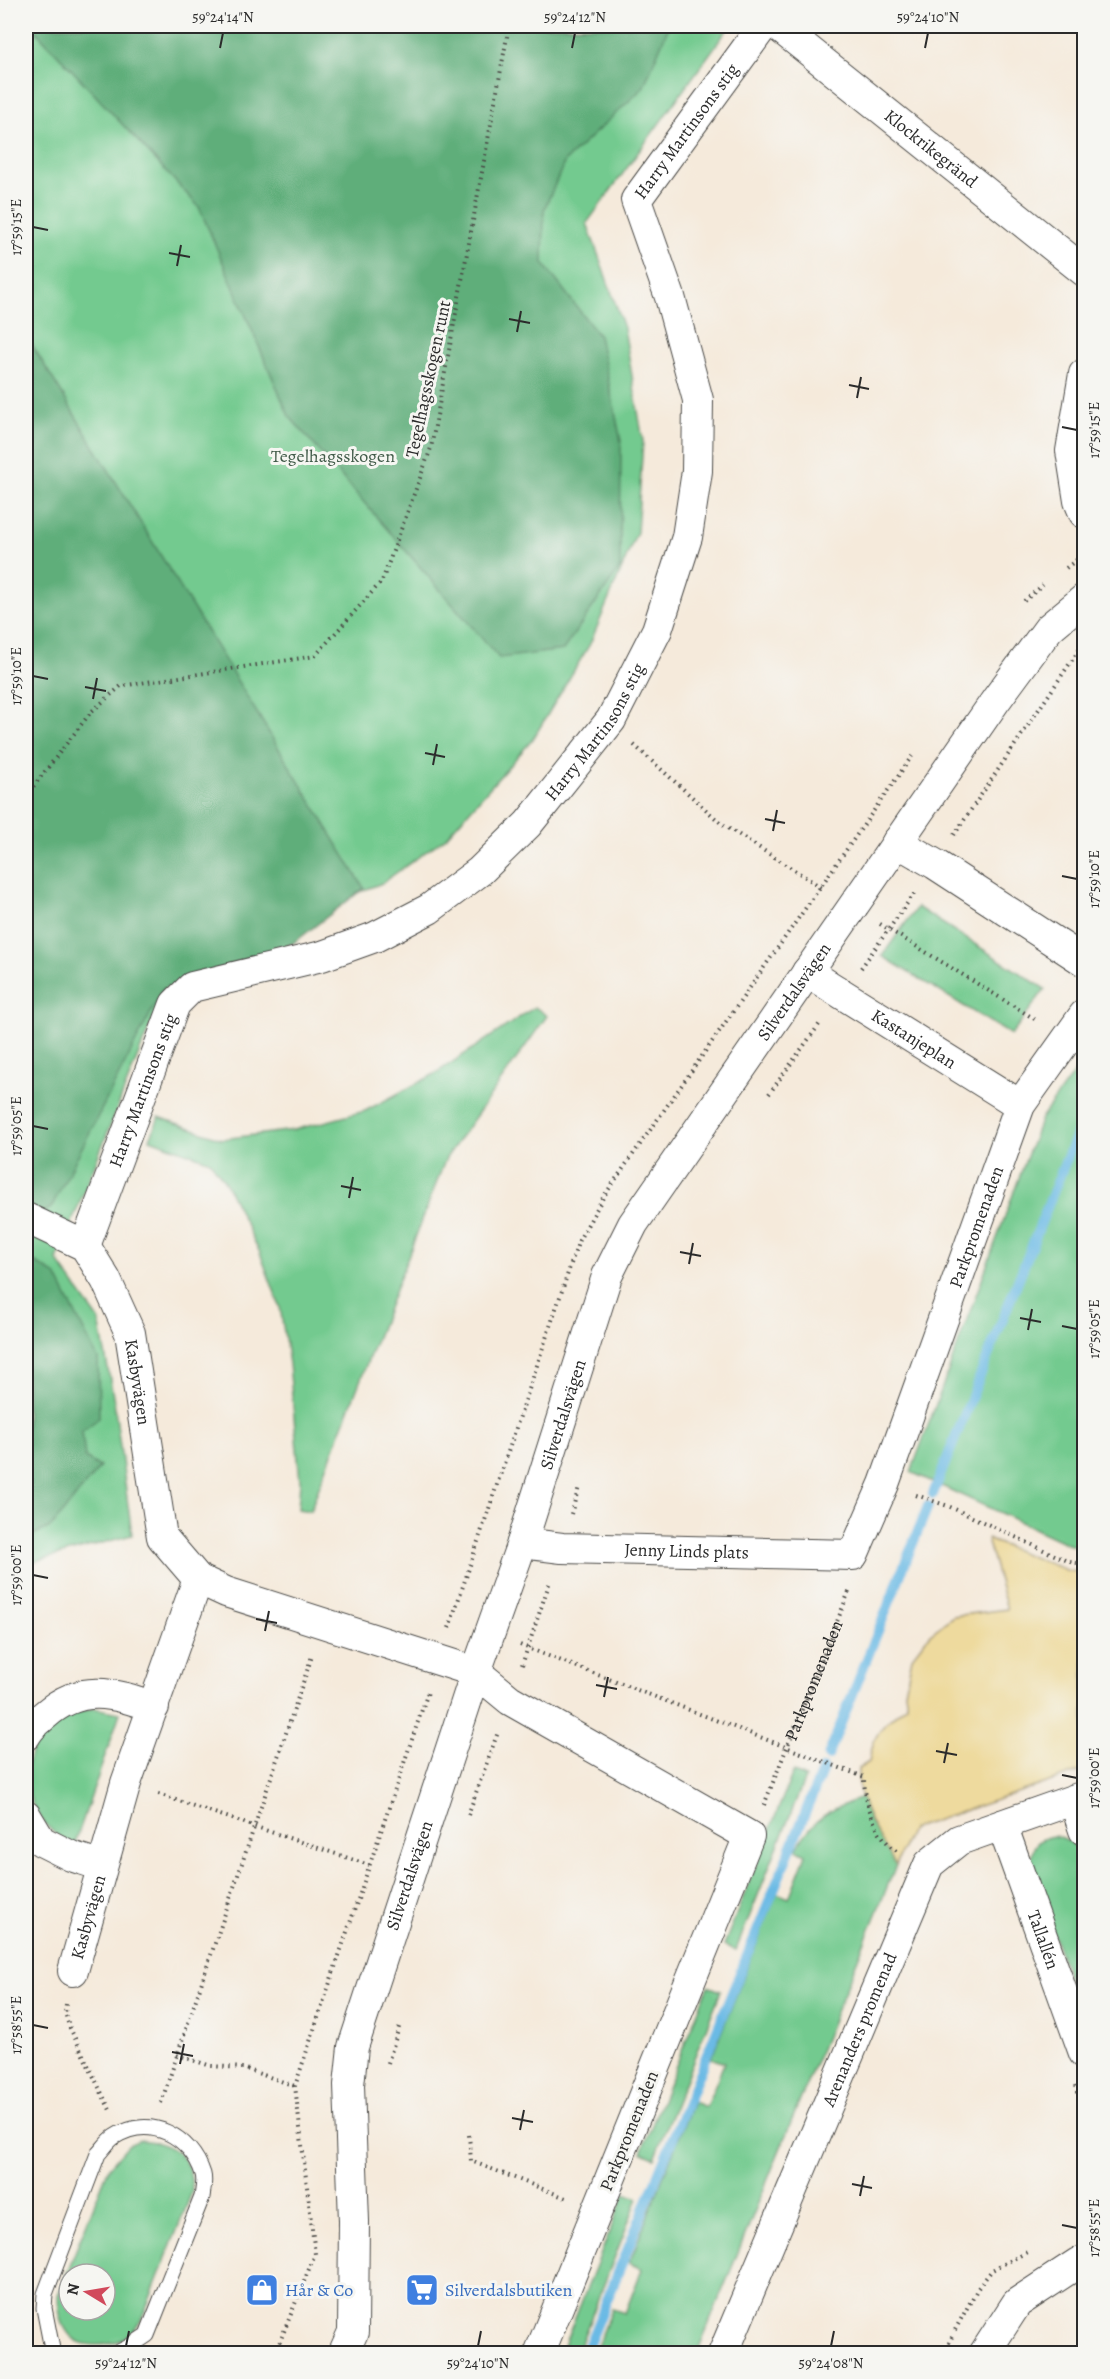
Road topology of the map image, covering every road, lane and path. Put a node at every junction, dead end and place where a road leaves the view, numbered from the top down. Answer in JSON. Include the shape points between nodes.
{"nodes":[{"id":1,"x":509,"y":26,"type":"edge"},
{"id":2,"x":763,"y":26,"type":"edge"},
{"id":3,"x":778,"y":26,"type":"edge"},
{"id":4,"x":1084,"y":271,"type":"edge"},
{"id":5,"x":1084,"y":374,"type":"edge"},
{"id":6,"x":1084,"y":513,"type":"edge"},
{"id":7,"x":1084,"y":599,"type":"edge"},
{"id":8,"x":1082,"y":646,"type":"dead end"},
{"id":9,"x":26,"y":796,"type":"edge"},
{"id":10,"x":897,"y":842,"type":"junction"},
{"id":11,"x":935,"y":864,"type":"junction"},
{"id":12,"x":1084,"y":961,"type":"edge"},
{"id":13,"x":807,"y":972,"type":"junction"},
{"id":14,"x":841,"y":994,"type":"junction"},
{"id":15,"x":1084,"y":1015,"type":"edge"},
{"id":16,"x":764,"y":1100,"type":"dead end"},
{"id":17,"x":1020,"y":1106,"type":"junction"},
{"id":18,"x":26,"y":1218,"type":"edge"},
{"id":19,"x":85,"y":1246,"type":"junction"},
{"id":20,"x":581,"y":1480,"type":"dead end"},
{"id":21,"x":884,"y":1484,"type":"junction"},
{"id":22,"x":522,"y":1543,"type":"junction"},
{"id":23,"x":561,"y":1548,"type":"junction"},
{"id":24,"x":853,"y":1555,"type":"junction"},
{"id":25,"x":1084,"y":1564,"type":"edge"},
{"id":26,"x":198,"y":1580,"type":"junction"},
{"id":27,"x":528,"y":1648,"type":"junction"},
{"id":28,"x":439,"y":1660,"type":"junction"},
{"id":29,"x":308,"y":1669,"type":"dead end"},
{"id":30,"x":477,"y":1672,"type":"junction"},
{"id":31,"x":510,"y":1700,"type":"junction"},
{"id":32,"x":154,"y":1707,"type":"junction"},
{"id":33,"x":26,"y":1735,"type":"edge"},
{"id":34,"x":787,"y":1748,"type":"junction"},
{"id":35,"x":126,"y":1783,"type":"junction"},
{"id":36,"x":1079,"y":1798,"type":"edge"},
{"id":37,"x":26,"y":1816,"type":"edge"},
{"id":38,"x":465,"y":1823,"type":"dead end"},
{"id":39,"x":1002,"y":1825,"type":"junction"},
{"id":40,"x":255,"y":1828,"type":"junction"},
{"id":41,"x":1084,"y":1830,"type":"edge"},
{"id":42,"x":749,"y":1836,"type":"junction"},
{"id":43,"x":929,"y":1864,"type":"junction"},
{"id":44,"x":369,"y":1865,"type":"junction"},
{"id":45,"x":102,"y":1866,"type":"junction"},
{"id":46,"x":73,"y":1971,"type":"joint"},
{"id":47,"x":400,"y":2022,"type":"dead end"},
{"id":48,"x":1084,"y":2053,"type":"edge"},
{"id":49,"x":177,"y":2055,"type":"junction"},
{"id":50,"x":388,"y":2064,"type":"dead end"},
{"id":51,"x":295,"y":2086,"type":"junction"},
{"id":52,"x":152,"y":2128,"type":"junction"},
{"id":53,"x":123,"y":2134,"type":"junction"},
{"id":54,"x":469,"y":2135,"type":"dead end"},
{"id":55,"x":597,"y":2210,"type":"junction"},
{"id":56,"x":1084,"y":2261,"type":"edge"},
{"id":57,"x":53,"y":2354,"type":"edge"},
{"id":58,"x":115,"y":2354,"type":"edge"},
{"id":59,"x":275,"y":2354,"type":"edge"},
{"id":60,"x":343,"y":2354,"type":"edge"},
{"id":61,"x":539,"y":2354,"type":"edge"},
{"id":62,"x":723,"y":2354,"type":"edge"},
{"id":63,"x":984,"y":2354,"type":"edge"}],
"edges":[{"from":1,"to":9,"type":"path","name":"Tegelhagsskogen runt","via":[[431,448],[382,580],[315,656],[121,686],[91,712]]},
{"from":2,"to":19,"type":"street","name":"Harry Martinsons stig","via":[[636,200],[670,297],[698,400],[697,471],[687,537],[657,630],[611,720],[528,824],[480,871],[429,909],[375,937],[322,956],[192,987],[175,1004]]},
{"from":3,"to":4,"type":"street","name":"Klockrikegränd"},
{"from":5,"to":6,"type":"street","via":[[1071,451]]},
{"from":7,"to":10,"type":"street","name":"Silverdalsvägen","via":[[1049,628]]},
{"from":8,"to":11,"type":"path"},
{"from":10,"to":11,"type":"street"},
{"from":10,"to":13,"type":"street","name":"Silverdalsvägen"},
{"from":11,"to":12,"type":"street"},
{"from":11,"to":14,"type":"path"},
{"from":13,"to":14,"type":"street","name":"Kastanjeplan"},
{"from":13,"to":22,"type":"street","name":"Silverdalsvägen","via":[[633,1224],[613,1266]]},
{"from":14,"to":16,"type":"path"},
{"from":14,"to":17,"type":"street","name":"Kastanjeplan"},
{"from":15,"to":17,"type":"street","name":"Parkpromenaden"},
{"from":17,"to":21,"type":"street","name":"Parkpromenaden"},
{"from":18,"to":19,"type":"street"},
{"from":19,"to":26,"type":"street","name":"Kasbyvägen","via":[[106,1280],[130,1333],[162,1537]]},
{"from":20,"to":23,"type":"path"},
{"from":21,"to":24,"type":"street","name":"Parkpromenaden"},
{"from":21,"to":25,"type":"path","via":[[948,1506],[1070,1562]]},
{"from":22,"to":23,"type":"street","name":"Jenny Linds plats"},
{"from":22,"to":30,"type":"street","name":"Silverdalsvägen"},
{"from":23,"to":24,"type":"street","name":"Jenny Linds plats"},
{"from":23,"to":27,"type":"path"},
{"from":24,"to":34,"type":"path","name":"Parkpromenaden","via":[[857,1571]]},
{"from":26,"to":28,"type":"street","name":"Kasbyvägen"},
{"from":26,"to":32,"type":"street","name":"Kasbyvägen"},
{"from":27,"to":31,"type":"path"},
{"from":27,"to":34,"type":"path"},
{"from":28,"to":30,"type":"street","name":"Kasbyvägen"},
{"from":28,"to":44,"type":"path"},
{"from":29,"to":40,"type":"path"},
{"from":30,"to":31,"type":"street"},
{"from":30,"to":60,"type":"street","name":"Silverdalsvägen","via":[[354,2047],[349,2085],[353,2332]]},
{"from":31,"to":38,"type":"path"},
{"from":31,"to":42,"type":"street"},
{"from":32,"to":33,"type":"street","via":[[121,1696],[83,1694],[52,1710]]},
{"from":32,"to":35,"type":"street","name":"Kasbyvägen"},
{"from":34,"to":42,"type":"path","name":"Parkpromenaden"},
{"from":34,"to":43,"type":"path","via":[[864,1777],[868,1804],[883,1836],[896,1851]]},
{"from":35,"to":40,"type":"path"},
{"from":35,"to":45,"type":"street","name":"Kasbyvägen"},
{"from":36,"to":39,"type":"street","name":"Arenanders promenad"},
{"from":36,"to":41,"type":"street"},
{"from":37,"to":45,"type":"street","name":"Kasbyvägen","via":[[41,1841]]},
{"from":39,"to":43,"type":"street","name":"Arenanders promenad","via":[[959,1840]]},
{"from":39,"to":48,"type":"street","name":"Tallallén"},
{"from":40,"to":44,"type":"path"},
{"from":40,"to":49,"type":"path"},
{"from":42,"to":55,"type":"street","name":"Parkpromenaden"},
{"from":43,"to":62,"type":"street","name":"Arenanders promenad"},
{"from":44,"to":51,"type":"path"},
{"from":45,"to":46,"type":"street","name":"Kasbyvägen"},
{"from":46,"to":53,"type":"path","via":[[65,2013]]},
{"from":47,"to":50,"type":"path"},
{"from":49,"to":51,"type":"path","via":[[211,2066],[243,2068]]},
{"from":49,"to":52,"type":"path"},
{"from":51,"to":59,"type":"path","via":[[315,2254]]},
{"from":52,"to":53,"type":"lane"},
{"from":52,"to":58,"type":"lane","via":[[181,2139],[195,2157],[204,2176],[202,2197],[147,2335]]},
{"from":53,"to":57,"type":"lane","via":[[114,2137],[98,2154],[50,2275],[45,2308]]},
{"from":54,"to":55,"type":"path","via":[[471,2161]]},
{"from":55,"to":61,"type":"street","name":"Parkpromenaden"},
{"from":56,"to":63,"type":"street","via":[[1017,2303]]}]}
